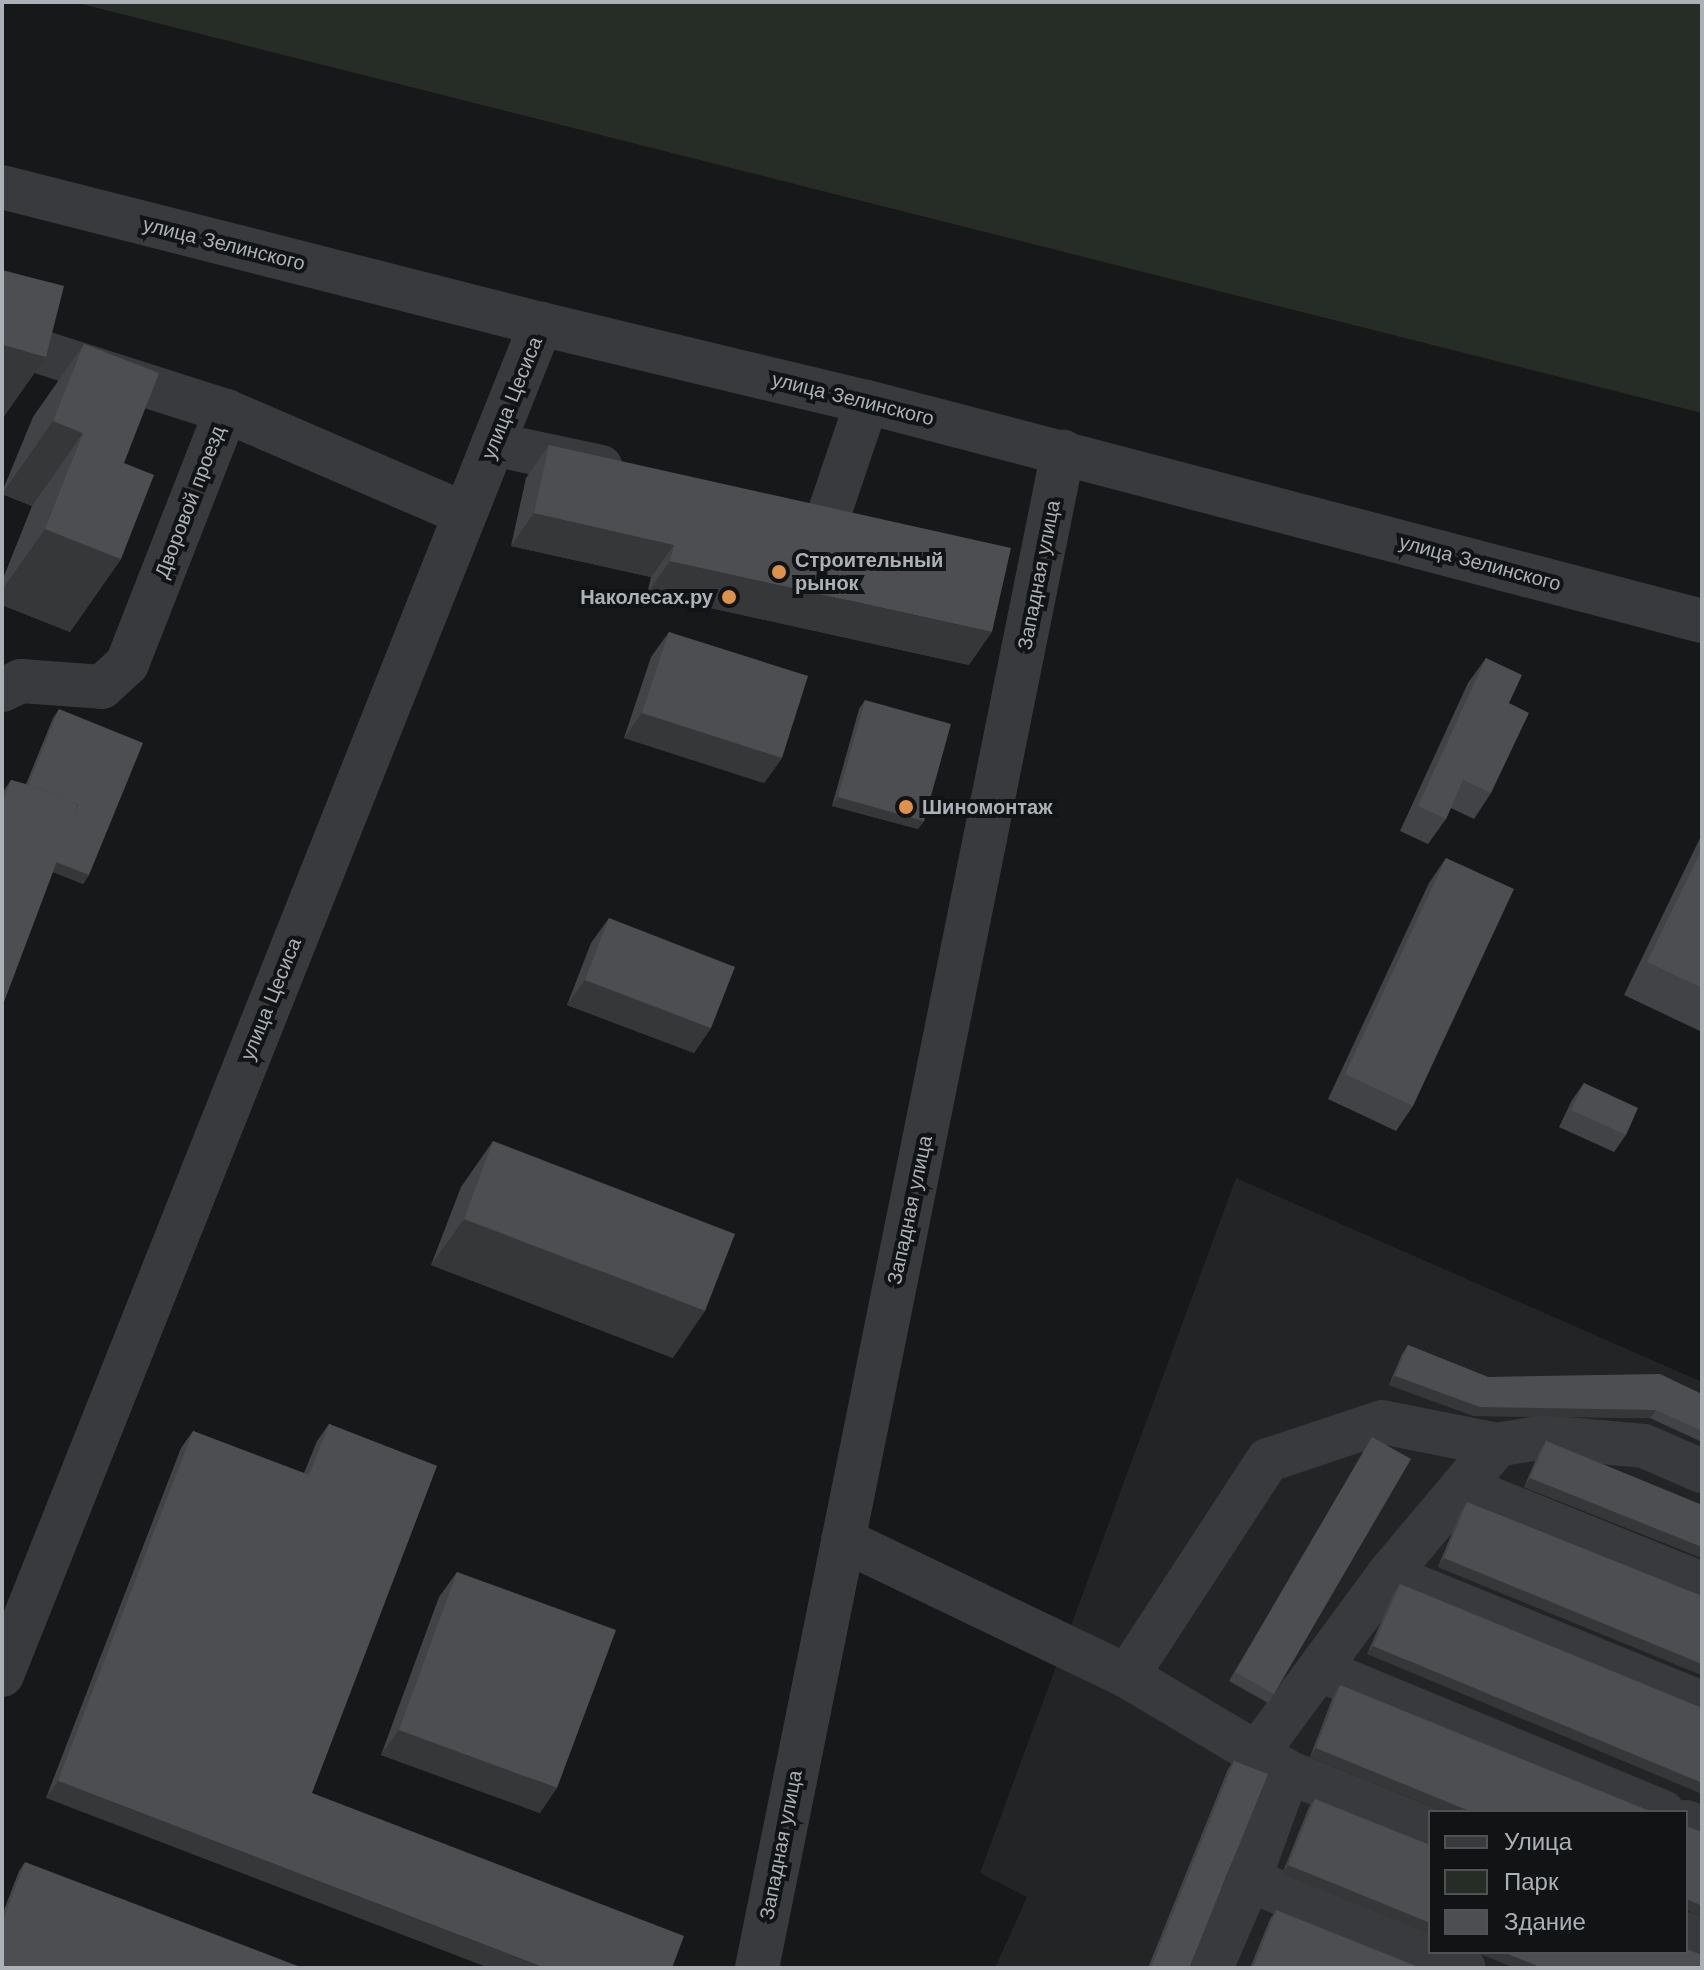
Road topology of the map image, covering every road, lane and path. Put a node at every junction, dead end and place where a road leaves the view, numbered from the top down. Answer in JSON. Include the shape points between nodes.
{"nodes":[{"id":1,"x":2,"y":187,"type":"edge"},
{"id":2,"x":541,"y":324,"type":"junction"},
{"id":3,"x":44,"y":353,"type":"edge"},
{"id":4,"x":867,"y":402,"type":"junction"},
{"id":5,"x":226,"y":411,"type":"junction"},
{"id":6,"x":493,"y":444,"type":"junction"},
{"id":7,"x":1063,"y":452,"type":"junction"},
{"id":8,"x":646,"y":476,"type":"edge"},
{"id":9,"x":783,"y":504,"type":"edge"},
{"id":10,"x":465,"y":514,"type":"junction"},
{"id":11,"x":829,"y":514,"type":"junction"},
{"id":12,"x":875,"y":523,"type":"edge"},
{"id":13,"x":997,"y":549,"type":"edge"},
{"id":14,"x":1043,"y":558,"type":"junction"},
{"id":15,"x":1700,"y":622,"type":"edge"},
{"id":16,"x":2,"y":690,"type":"edge"},
{"id":17,"x":1497,"y":1445,"type":"junction"},
{"id":18,"x":1702,"y":1471,"type":"edge"},
{"id":19,"x":1462,"y":1487,"type":"junction"},
{"id":20,"x":843,"y":1540,"type":"junction"},
{"id":21,"x":1388,"y":1575,"type":"junction"},
{"id":22,"x":1702,"y":1584,"type":"edge"},
{"id":23,"x":1320,"y":1670,"type":"junction"},
{"id":24,"x":2,"y":1675,"type":"edge"},
{"id":25,"x":1127,"y":1676,"type":"junction"},
{"id":26,"x":1702,"y":1703,"type":"edge"},
{"id":27,"x":1272,"y":1762,"type":"junction"},
{"id":28,"x":1658,"y":1810,"type":"edge"},
{"id":29,"x":1428,"y":1829,"type":"edge"},
{"id":30,"x":1249,"y":1880,"type":"junction"},
{"id":31,"x":1428,"y":1953,"type":"edge"},
{"id":32,"x":1430,"y":1954,"type":"edge"},
{"id":33,"x":757,"y":1968,"type":"edge"},
{"id":34,"x":1211,"y":1968,"type":"edge"},
{"id":35,"x":1464,"y":1968,"type":"edge"}],
"edges":[{"from":1,"to":2,"type":"street","name":"улица Зелинского"},
{"from":2,"to":4,"type":"street","name":"улица Зелинского"},
{"from":2,"to":6,"type":"street","name":"улица Цесиса"},
{"from":3,"to":5,"type":"street"},
{"from":4,"to":7,"type":"street","name":"улица Зелинского"},
{"from":4,"to":11,"type":"street"},
{"from":5,"to":10,"type":"street","name":"Дворовой проезд"},
{"from":5,"to":16,"type":"street","name":"Дворовой проезд","via":[[127,664],[102,687],[21,681]]},
{"from":6,"to":8,"type":"street"},
{"from":6,"to":10,"type":"street","name":"улица Цесиса"},
{"from":7,"to":14,"type":"street","name":"Западная улица"},
{"from":7,"to":15,"type":"street","name":"улица Зелинского"},
{"from":9,"to":11,"type":"street"},
{"from":10,"to":24,"type":"street","name":"улица Цесиса"},
{"from":11,"to":12,"type":"street"},
{"from":13,"to":14,"type":"street"},
{"from":14,"to":20,"type":"street","name":"Западная улица"},
{"from":17,"to":18,"type":"street","via":[[1544,1437],[1644,1446]]},
{"from":17,"to":19,"type":"street"},
{"from":17,"to":25,"type":"street","via":[[1382,1422],[1268,1460]]},
{"from":19,"to":21,"type":"street"},
{"from":19,"to":22,"type":"street"},
{"from":20,"to":25,"type":"street"},
{"from":20,"to":33,"type":"street","name":"Западная улица"},
{"from":21,"to":23,"type":"street"},
{"from":21,"to":26,"type":"street"},
{"from":23,"to":27,"type":"street"},
{"from":23,"to":28,"type":"street"},
{"from":25,"to":27,"type":"street"},
{"from":27,"to":29,"type":"street"},
{"from":27,"to":30,"type":"street"},
{"from":30,"to":31,"type":"street"},
{"from":30,"to":34,"type":"street"},
{"from":32,"to":35,"type":"street"}]}
